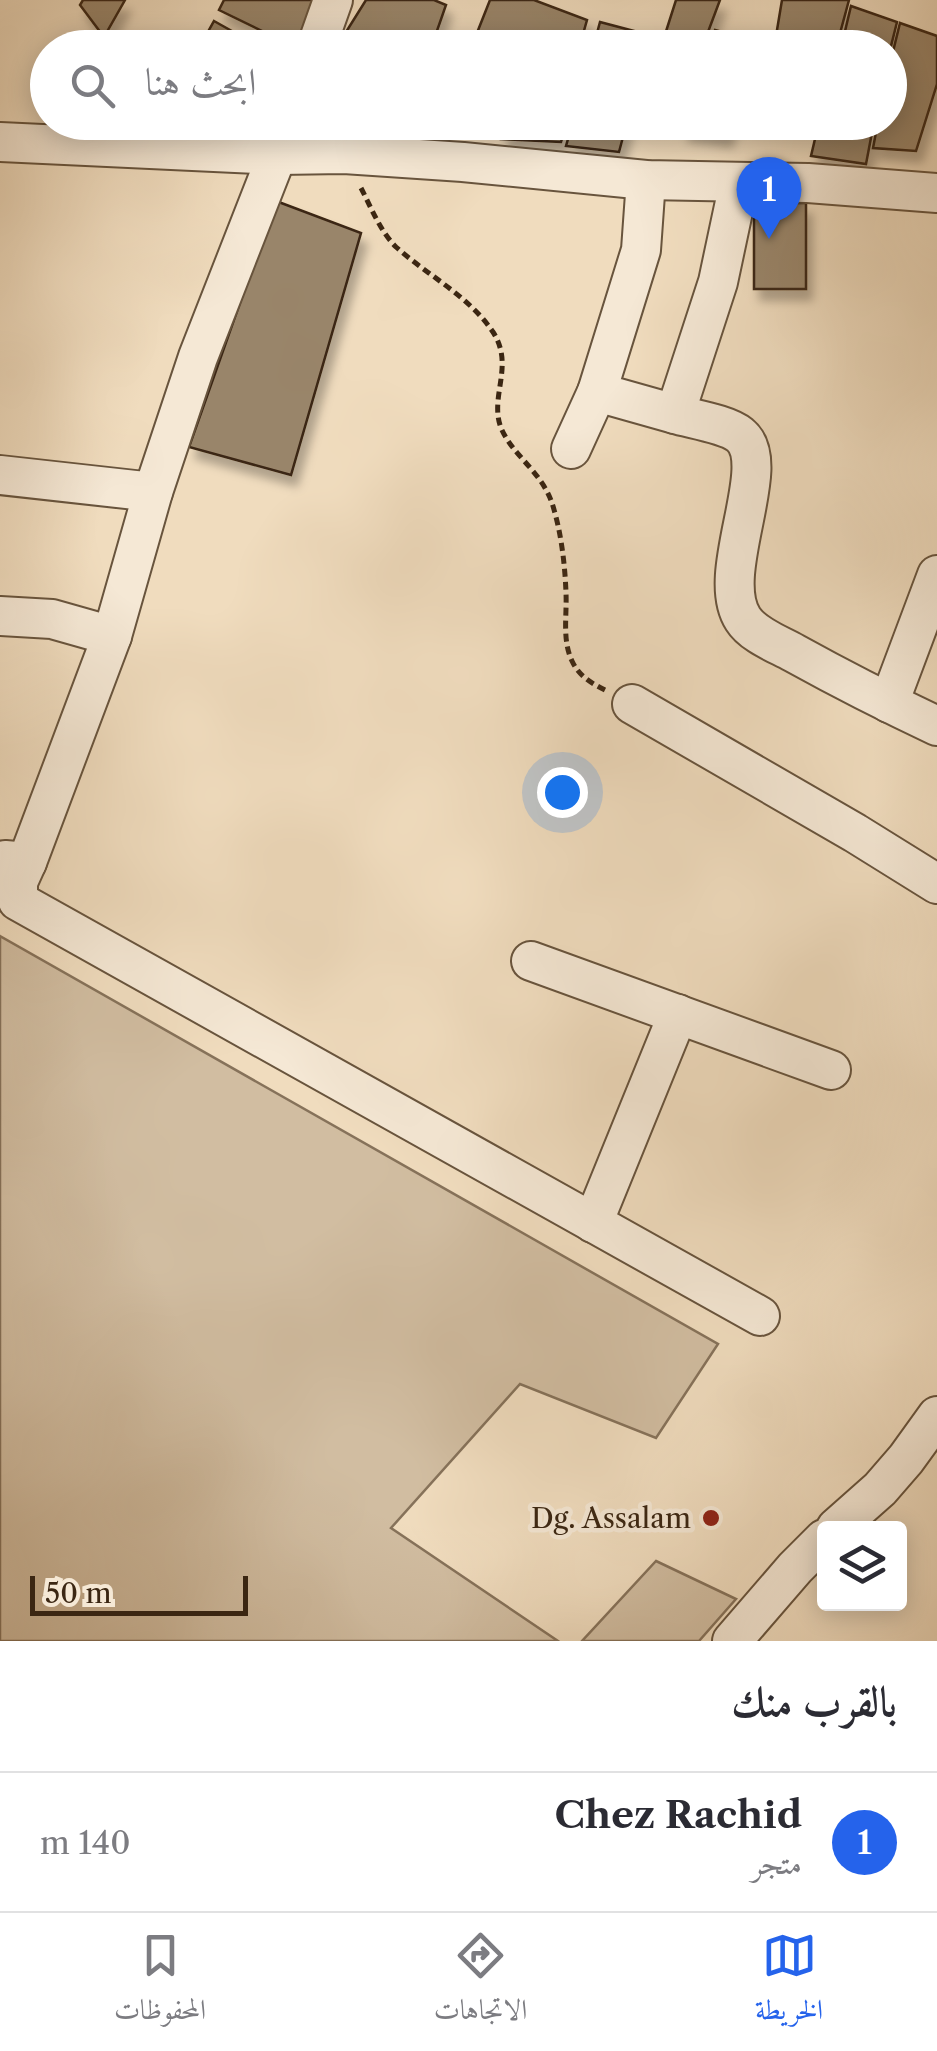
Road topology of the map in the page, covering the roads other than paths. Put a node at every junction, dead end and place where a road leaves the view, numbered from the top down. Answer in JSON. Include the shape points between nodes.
{"nodes":[{"id":1,"x":333,"y":0,"type":"edge"},
{"id":2,"x":322,"y":30,"type":"edge"},
{"id":3,"x":190,"y":140,"type":"edge"},
{"id":4,"x":285,"y":140,"type":"edge"},
{"id":5,"x":289,"y":140,"type":"edge"},
{"id":6,"x":0,"y":142,"type":"edge"},
{"id":7,"x":646,"y":180,"type":"junction"},
{"id":8,"x":740,"y":184,"type":"junction"},
{"id":9,"x":937,"y":193,"type":"edge"},
{"id":10,"x":597,"y":392,"type":"junction"},
{"id":11,"x":675,"y":414,"type":"junction"},
{"id":12,"x":571,"y":449,"type":"dead end"},
{"id":13,"x":0,"y":475,"type":"edge"},
{"id":14,"x":153,"y":492,"type":"junction"},
{"id":15,"x":937,"y":575,"type":"edge"},
{"id":16,"x":0,"y":616,"type":"edge"},
{"id":17,"x":112,"y":636,"type":"junction"},
{"id":18,"x":632,"y":704,"type":"road end"},
{"id":19,"x":889,"y":704,"type":"junction"},
{"id":20,"x":937,"y":726,"type":"edge"},
{"id":21,"x":13,"y":861,"type":"edge"},
{"id":22,"x":937,"y":884,"type":"edge"},
{"id":23,"x":530,"y":961,"type":"dead end"},
{"id":24,"x":678,"y":1014,"type":"junction"},
{"id":25,"x":831,"y":1070,"type":"dead end"},
{"id":26,"x":592,"y":1223,"type":"junction"},
{"id":27,"x":760,"y":1316,"type":"dead end"},
{"id":28,"x":937,"y":1416,"type":"edge"},
{"id":29,"x":844,"y":1521,"type":"edge"},
{"id":30,"x":817,"y":1547,"type":"edge"},
{"id":31,"x":732,"y":1641,"type":"edge"}],
"edges":[{"from":1,"to":2,"type":"street"},
{"from":3,"to":6,"type":"street"},
{"from":4,"to":14,"type":"street","via":[[198,357]]},
{"from":5,"to":7,"type":"street","via":[[344,154]]},
{"from":7,"to":8,"type":"street"},
{"from":7,"to":10,"type":"street","via":[[641,250]]},
{"from":8,"to":9,"type":"street"},
{"from":8,"to":11,"type":"street","via":[[718,282]]},
{"from":10,"to":11,"type":"street"},
{"from":10,"to":12,"type":"street"},
{"from":11,"to":19,"type":"street","via":[[735,431],[752,456],[734,582],[747,625]]},
{"from":13,"to":14,"type":"street"},
{"from":14,"to":17,"type":"street"},
{"from":15,"to":19,"type":"street"},
{"from":16,"to":17,"type":"street","via":[[52,619]]},
{"from":17,"to":21,"type":"street"},
{"from":18,"to":22,"type":"street"},
{"from":19,"to":20,"type":"street"},
{"from":21,"to":26,"type":"street","via":[[18,900]]},
{"from":23,"to":24,"type":"street"},
{"from":24,"to":25,"type":"street"},
{"from":24,"to":26,"type":"street"},
{"from":26,"to":27,"type":"street"},
{"from":28,"to":29,"type":"street","via":[[880,1489]]},
{"from":30,"to":31,"type":"street"}]}
